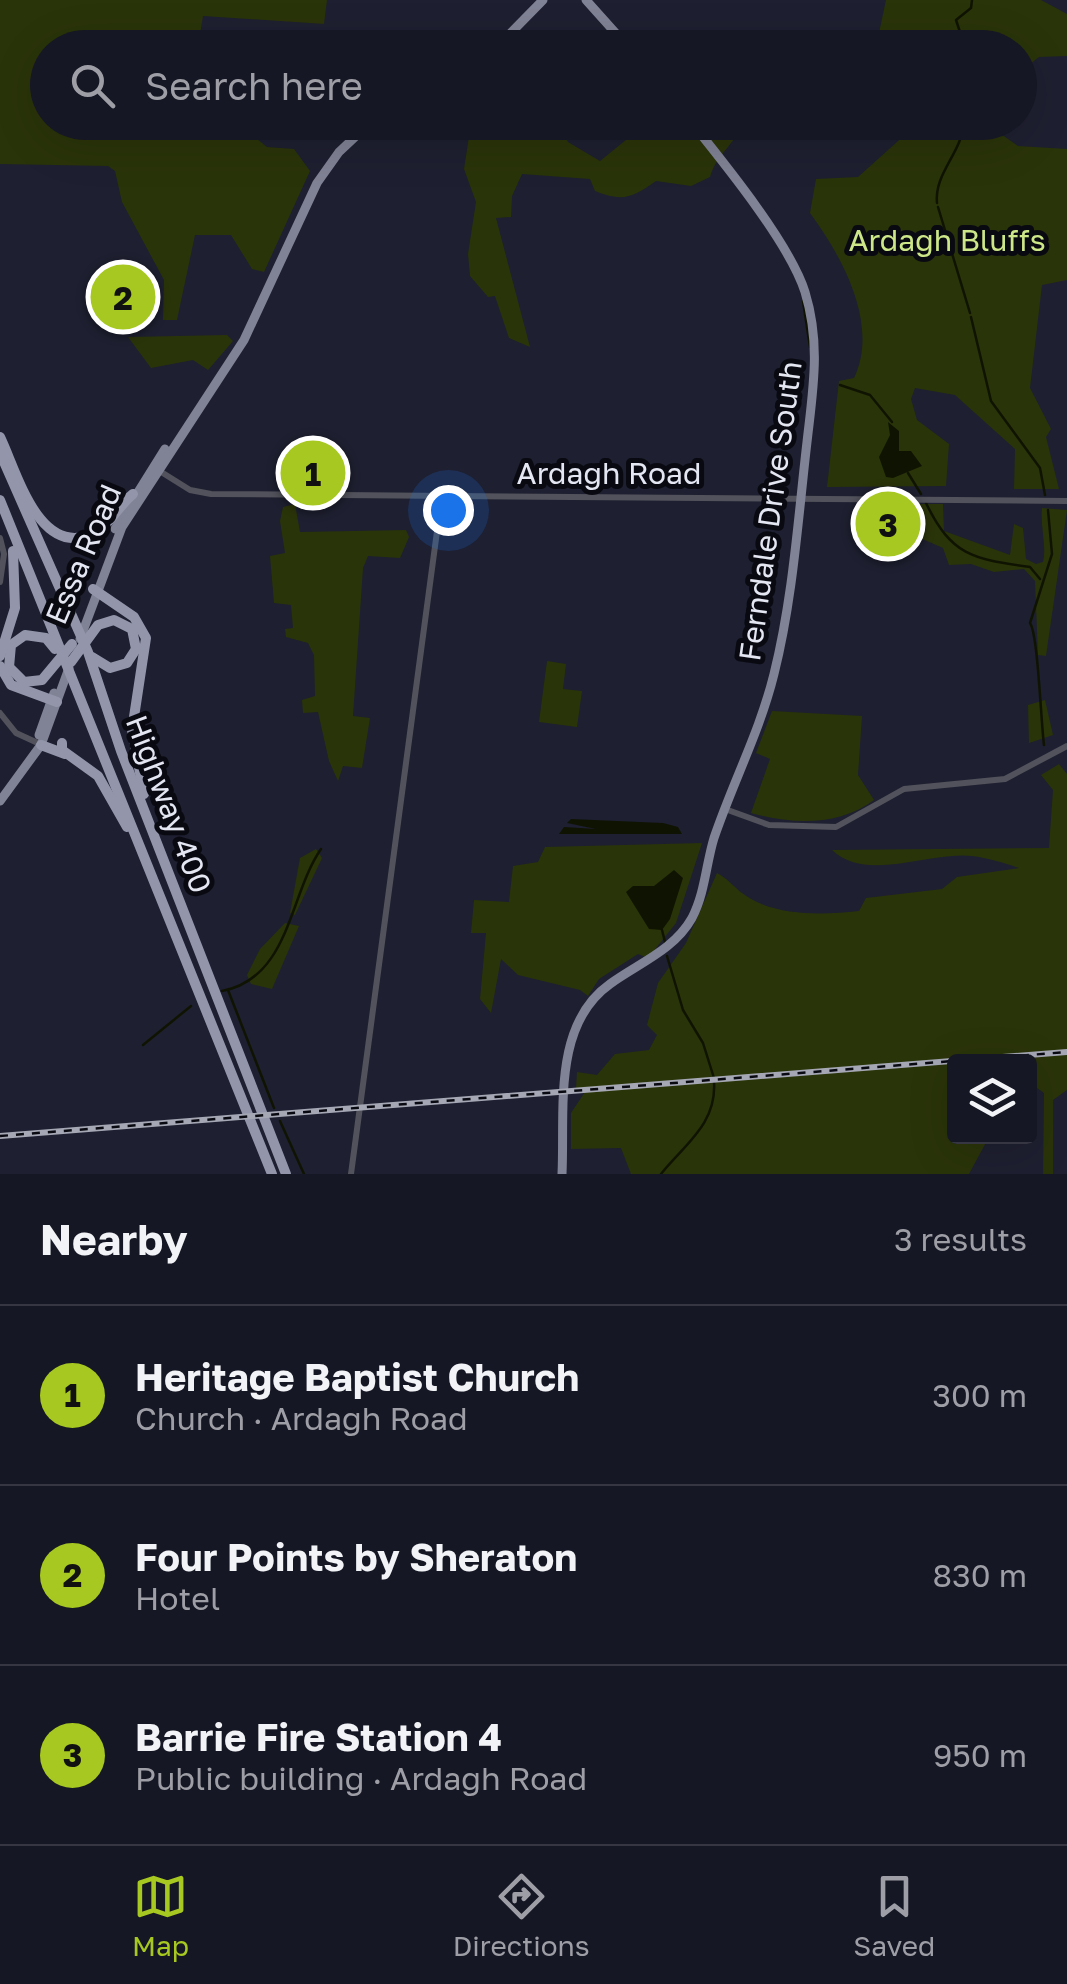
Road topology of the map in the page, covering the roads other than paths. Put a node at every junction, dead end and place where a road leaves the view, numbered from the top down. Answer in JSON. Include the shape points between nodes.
{"nodes":[{"id":1,"x":543,"y":0,"type":"edge"},
{"id":2,"x":586,"y":0,"type":"edge"},
{"id":3,"x":514,"y":30,"type":"edge"},
{"id":4,"x":612,"y":30,"type":"edge"},
{"id":5,"x":352,"y":140,"type":"edge"},
{"id":6,"x":704,"y":140,"type":"edge"},
{"id":7,"x":204,"y":402,"type":"junction"},
{"id":8,"x":0,"y":437,"type":"edge"},
{"id":9,"x":0,"y":453,"type":"edge"},
{"id":10,"x":157,"y":469,"type":"junction"},
{"id":11,"x":134,"y":494,"type":"junction"},
{"id":12,"x":442,"y":494,"type":"junction"},
{"id":13,"x":803,"y":496,"type":"junction"},
{"id":14,"x":0,"y":500,"type":"edge"},
{"id":15,"x":1067,"y":501,"type":"edge"},
{"id":16,"x":5,"y":534,"type":"edge"},
{"id":17,"x":0,"y":582,"type":"edge"},
{"id":18,"x":95,"y":590,"type":"junction"},
{"id":19,"x":72,"y":644,"type":"junction"},
{"id":20,"x":88,"y":652,"type":"junction"},
{"id":21,"x":60,"y":655,"type":"junction"},
{"id":22,"x":0,"y":656,"type":"edge"},
{"id":23,"x":0,"y":666,"type":"edge"},
{"id":24,"x":70,"y":668,"type":"junction"},
{"id":25,"x":54,"y":704,"type":"junction"},
{"id":26,"x":0,"y":713,"type":"edge"},
{"id":27,"x":62,"y":743,"type":"dead end"},
{"id":28,"x":39,"y":744,"type":"junction"},
{"id":29,"x":1067,"y":746,"type":"edge"},
{"id":30,"x":75,"y":758,"type":"junction"},
{"id":31,"x":0,"y":802,"type":"edge"},
{"id":32,"x":725,"y":808,"type":"junction"},
{"id":33,"x":154,"y":838,"type":"junction"},
{"id":34,"x":156,"y":886,"type":"junction"},
{"id":35,"x":272,"y":1174,"type":"edge"},
{"id":36,"x":286,"y":1174,"type":"edge"},
{"id":37,"x":351,"y":1174,"type":"edge"},
{"id":38,"x":562,"y":1174,"type":"edge"}],
"edges":[{"from":1,"to":3,"type":"main road"},
{"from":2,"to":4,"type":"main road"},
{"from":5,"to":7,"type":"main road","name":"Essa Road","via":[[317,183],[244,340]]},
{"from":6,"to":13,"type":"main road","name":"Ferndale Drive South","via":[[804,288],[817,365]]},
{"from":7,"to":10,"type":"main road","name":"Essa Road"},
{"from":7,"to":11,"type":"main road","name":"Essa Road"},
{"from":8,"to":11,"type":"highway","via":[[34,510],[60,535],[91,535]]},
{"from":9,"to":20,"type":"highway","name":"Highway 400"},
{"from":10,"to":12,"type":"street","name":"Ardagh Road","via":[[190,490],[211,494]]},
{"from":10,"to":18,"type":"main road","name":"Essa Road"},
{"from":11,"to":18,"type":"main road","name":"Essa Road"},
{"from":12,"to":13,"type":"street","name":"Ardagh Road"},
{"from":12,"to":37,"type":"street"},
{"from":13,"to":15,"type":"street","name":"Ardagh Road"},
{"from":13,"to":32,"type":"main road","name":"Ferndale Drive South","via":[[774,674]]},
{"from":14,"to":16,"type":"highway","name":"Highway 400"},
{"from":16,"to":17,"type":"street"},
{"from":16,"to":21,"type":"highway","name":"Highway 400"},
{"from":16,"to":22,"type":"highway","via":[[17,582]]},
{"from":18,"to":19,"type":"main road","name":"Essa Road"},
{"from":18,"to":24,"type":"main road","name":"Essa Road"},
{"from":18,"to":33,"type":"highway","via":[[134,617],[146,638],[132,744]]},
{"from":19,"to":21,"type":"highway","via":[[38,682],[18,679],[7,660],[17,639],[30,634],[46,638]]},
{"from":19,"to":25,"type":"main road","name":"Essa Road"},
{"from":20,"to":24,"type":"highway","via":[[104,666],[122,666],[135,654],[136,636],[126,624],[106,620],[90,632]]},
{"from":20,"to":33,"type":"highway","name":"Highway 400"},
{"from":21,"to":24,"type":"highway","name":"Highway 400"},
{"from":23,"to":25,"type":"highway","via":[[11,684]]},
{"from":24,"to":25,"type":"main road","name":"Essa Road"},
{"from":24,"to":34,"type":"highway","name":"Highway 400"},
{"from":25,"to":28,"type":"main road","name":"Essa Road"},
{"from":26,"to":28,"type":"street"},
{"from":27,"to":30,"type":"highway"},
{"from":28,"to":30,"type":"highway"},
{"from":28,"to":31,"type":"main road","name":"Essa Road"},
{"from":29,"to":32,"type":"street","via":[[1005,778],[904,789],[836,826],[769,825]]},
{"from":30,"to":34,"type":"highway","via":[[110,793]]},
{"from":32,"to":38,"type":"main road","name":"Ferndale Drive South","via":[[689,923],[660,953],[608,986],[575,1028]]},
{"from":33,"to":36,"type":"highway","name":"Highway 400"},
{"from":34,"to":35,"type":"highway","name":"Highway 400"}]}
